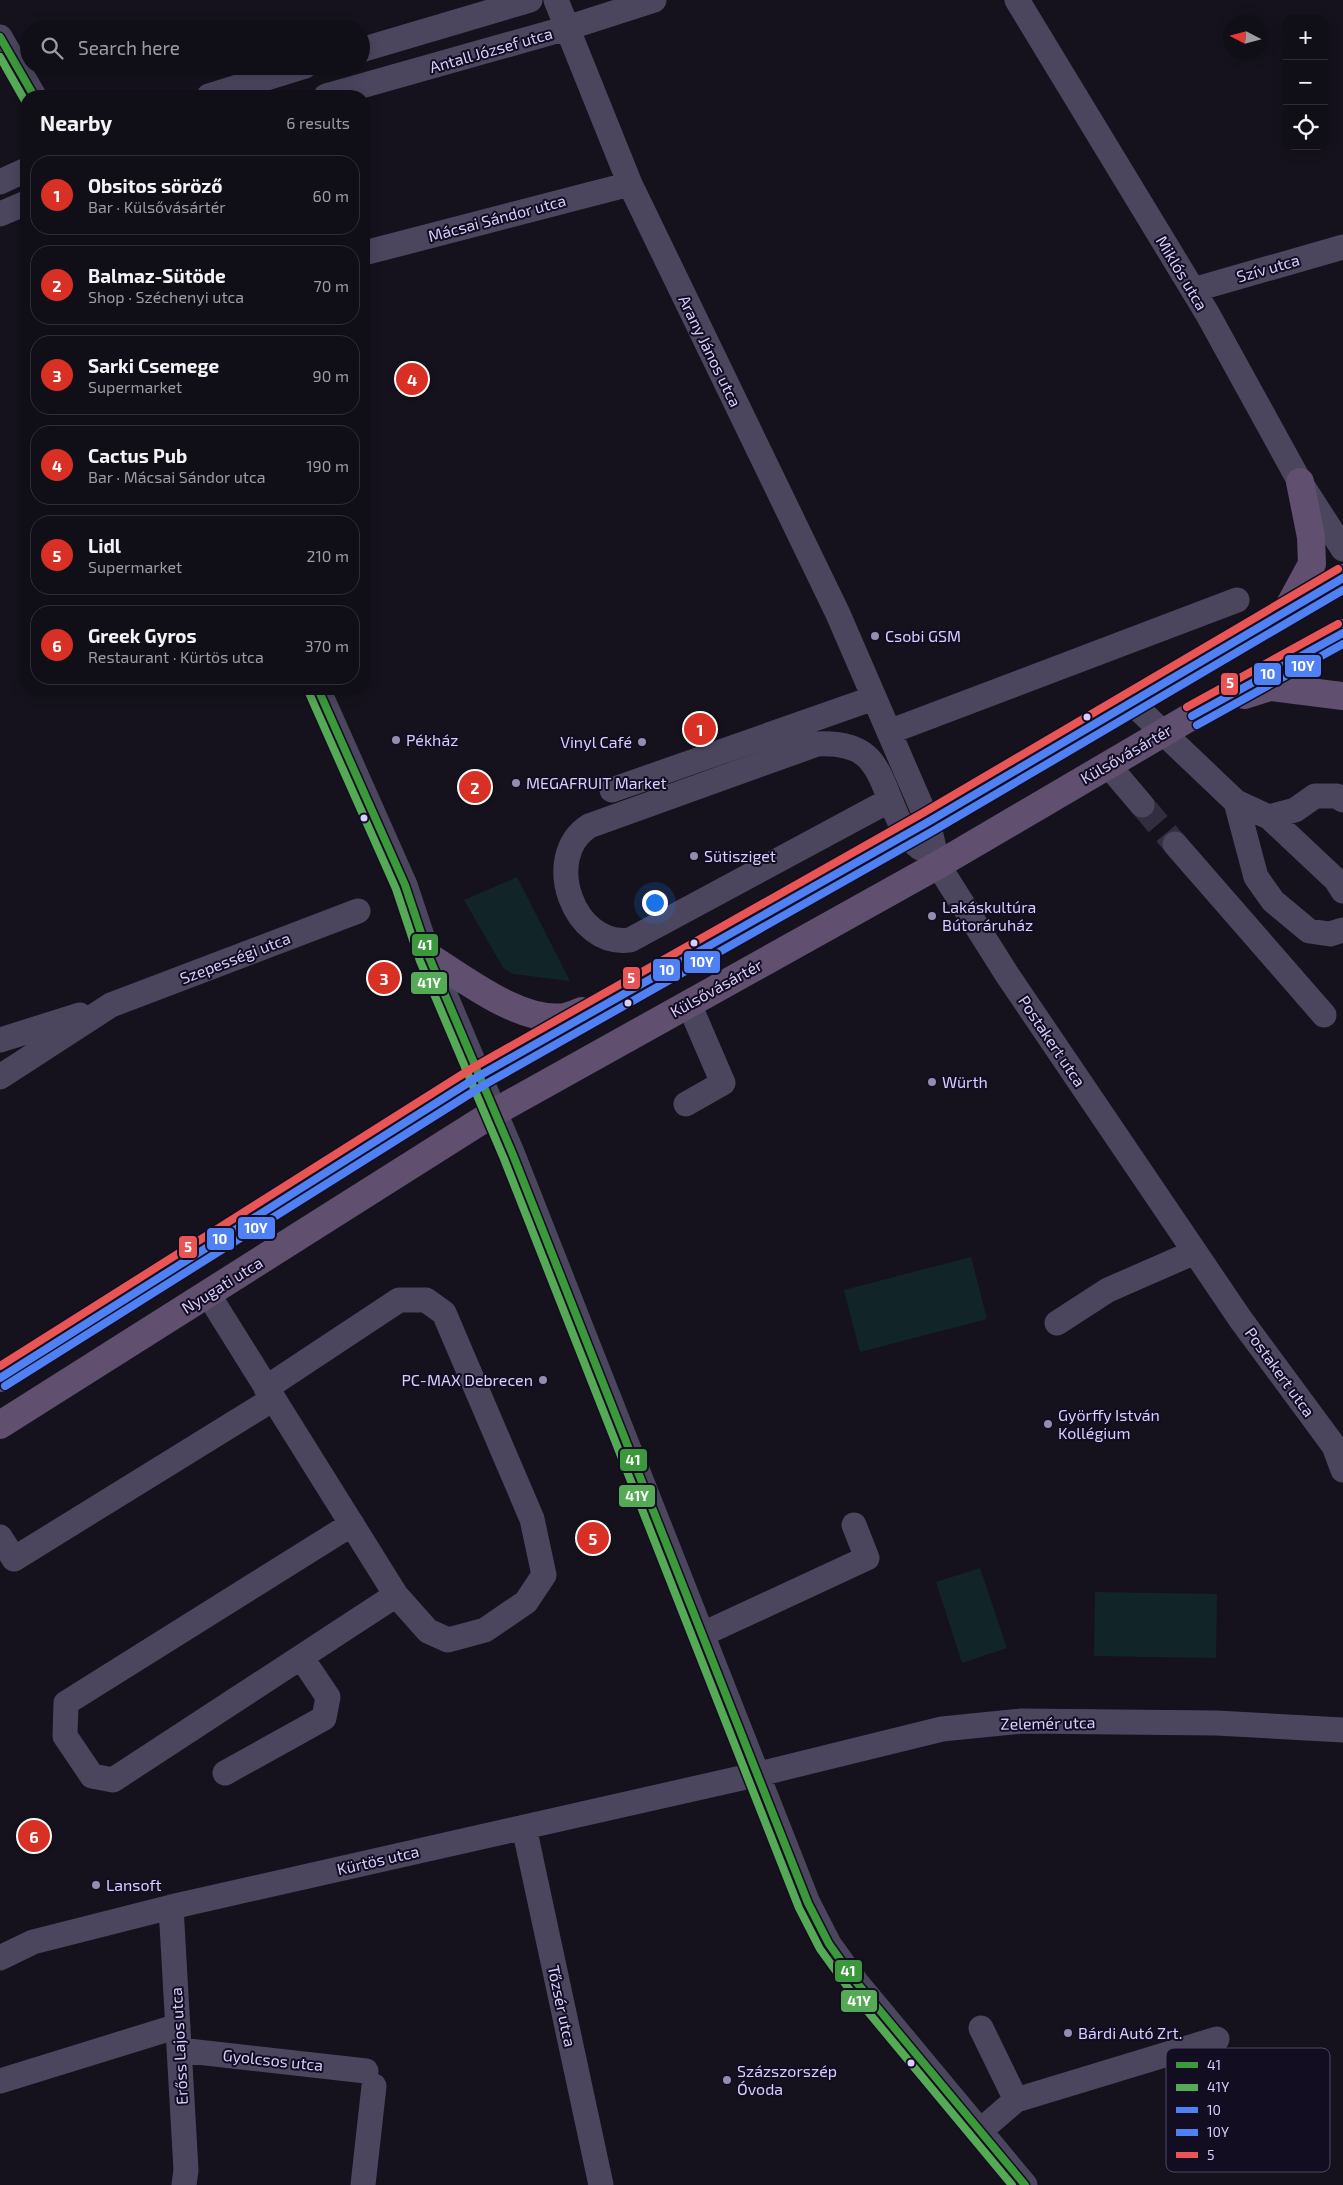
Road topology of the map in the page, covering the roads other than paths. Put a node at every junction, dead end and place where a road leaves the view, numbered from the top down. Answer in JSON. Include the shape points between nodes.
{"nodes":[{"id":1,"x":530,"y":0,"type":"edge"},
{"id":2,"x":556,"y":0,"type":"edge"},
{"id":3,"x":654,"y":0,"type":"edge"},
{"id":4,"x":1017,"y":0,"type":"edge"},
{"id":5,"x":568,"y":28,"type":"junction"},
{"id":6,"x":0,"y":36,"type":"edge"},
{"id":7,"x":370,"y":47,"type":"edge"},
{"id":8,"x":20,"y":71,"type":"edge"},
{"id":9,"x":22,"y":75,"type":"edge"},
{"id":10,"x":276,"y":75,"type":"edge"},
{"id":11,"x":31,"y":90,"type":"edge"},
{"id":12,"x":228,"y":90,"type":"edge"},
{"id":13,"x":347,"y":90,"type":"edge"},
{"id":14,"x":20,"y":173,"type":"edge"},
{"id":15,"x":0,"y":182,"type":"edge"},
{"id":16,"x":630,"y":184,"type":"junction"},
{"id":17,"x":20,"y":206,"type":"edge"},
{"id":18,"x":0,"y":214,"type":"edge"},
{"id":19,"x":1343,"y":247,"type":"edge"},
{"id":20,"x":370,"y":251,"type":"edge"},
{"id":21,"x":1193,"y":290,"type":"junction"},
{"id":22,"x":1300,"y":482,"type":"junction"},
{"id":23,"x":1343,"y":549,"type":"edge"},
{"id":24,"x":1343,"y":578,"type":"edge"},
{"id":25,"x":1237,"y":600,"type":"dead end"},
{"id":26,"x":1287,"y":611,"type":"junction"},
{"id":27,"x":1343,"y":633,"type":"edge"},
{"id":28,"x":321,"y":695,"type":"edge"},
{"id":29,"x":1343,"y":696,"type":"edge"},
{"id":30,"x":874,"y":698,"type":"junction"},
{"id":31,"x":1130,"y":701,"type":"junction"},
{"id":32,"x":1214,"y":703,"type":"junction"},
{"id":33,"x":889,"y":732,"type":"junction"},
{"id":34,"x":1163,"y":733,"type":"junction"},
{"id":35,"x":1108,"y":765,"type":"junction"},
{"id":36,"x":612,"y":790,"type":"dead end"},
{"id":37,"x":882,"y":797,"type":"junction"},
{"id":38,"x":1343,"y":800,"type":"edge"},
{"id":39,"x":1236,"y":802,"type":"junction"},
{"id":40,"x":1142,"y":805,"type":"tunnel mouth"},
{"id":41,"x":1269,"y":817,"type":"junction"},
{"id":42,"x":917,"y":828,"type":"junction"},
{"id":43,"x":1175,"y":844,"type":"tunnel mouth"},
{"id":44,"x":938,"y":865,"type":"junction"},
{"id":45,"x":1343,"y":891,"type":"edge"},
{"id":46,"x":358,"y":911,"type":"dead end"},
{"id":47,"x":1343,"y":930,"type":"edge"},
{"id":48,"x":429,"y":957,"type":"junction"},
{"id":49,"x":608,"y":1003,"type":"junction"},
{"id":50,"x":689,"y":1004,"type":"junction"},
{"id":51,"x":111,"y":1005,"type":"junction"},
{"id":52,"x":1324,"y":1015,"type":"dead end"},
{"id":53,"x":0,"y":1040,"type":"edge"},
{"id":54,"x":479,"y":1076,"type":"junction"},
{"id":55,"x":0,"y":1077,"type":"edge"},
{"id":56,"x":686,"y":1104,"type":"dead end"},
{"id":57,"x":495,"y":1112,"type":"junction"},
{"id":58,"x":1195,"y":1252,"type":"junction"},
{"id":59,"x":208,"y":1294,"type":"junction"},
{"id":60,"x":1058,"y":1324,"type":"dead end"},
{"id":61,"x":0,"y":1378,"type":"edge"},
{"id":62,"x":269,"y":1394,"type":"junction"},
{"id":63,"x":0,"y":1425,"type":"edge"},
{"id":64,"x":1343,"y":1470,"type":"edge"},
{"id":65,"x":352,"y":1524,"type":"junction"},
{"id":66,"x":854,"y":1525,"type":"dead end"},
{"id":67,"x":0,"y":1537,"type":"edge"},
{"id":68,"x":396,"y":1596,"type":"junction"},
{"id":69,"x":703,"y":1634,"type":"junction"},
{"id":70,"x":301,"y":1657,"type":"junction"},
{"id":71,"x":1343,"y":1730,"type":"edge"},
{"id":72,"x":225,"y":1773,"type":"dead end"},
{"id":73,"x":759,"y":1774,"type":"junction"},
{"id":74,"x":524,"y":1827,"type":"junction"},
{"id":75,"x":171,"y":1907,"type":"junction"},
{"id":76,"x":0,"y":1958,"type":"edge"},
{"id":77,"x":178,"y":2026,"type":"junction"},
{"id":78,"x":981,"y":2028,"type":"dead end"},
{"id":79,"x":1217,"y":2039,"type":"dead end"},
{"id":80,"x":1187,"y":2048,"type":"edge"},
{"id":81,"x":179,"y":2050,"type":"junction"},
{"id":82,"x":1166,"y":2054,"type":"edge"},
{"id":83,"x":0,"y":2081,"type":"edge"},
{"id":84,"x":1016,"y":2100,"type":"junction"},
{"id":85,"x":980,"y":2131,"type":"junction"},
{"id":86,"x":184,"y":2185,"type":"edge"},
{"id":87,"x":363,"y":2185,"type":"edge"},
{"id":88,"x":600,"y":2185,"type":"edge"},
{"id":89,"x":1025,"y":2185,"type":"edge"}],
"edges":[{"from":1,"to":7,"type":"street"},
{"from":2,"to":5,"type":"street","name":"Arany János utca"},
{"from":3,"to":5,"type":"street","name":"Antall József utca"},
{"from":4,"to":21,"type":"street","name":"Miklós utca"},
{"from":5,"to":13,"type":"street","name":"Antall József utca"},
{"from":5,"to":16,"type":"street","name":"Arany János utca"},
{"from":6,"to":8,"type":"street"},
{"from":9,"to":11,"type":"street"},
{"from":10,"to":12,"type":"street"},
{"from":14,"to":15,"type":"street"},
{"from":16,"to":20,"type":"street","name":"Mácsai Sándor utca"},
{"from":16,"to":30,"type":"street","name":"Arany János utca","via":[[838,614]]},
{"from":17,"to":18,"type":"street"},
{"from":19,"to":21,"type":"street","name":"Szív utca"},
{"from":21,"to":22,"type":"street","name":"Miklós utca"},
{"from":22,"to":23,"type":"street","name":"Miklós utca"},
{"from":22,"to":26,"type":"main road","via":[[1311,537],[1312,564]]},
{"from":24,"to":26,"type":"main road"},
{"from":25,"to":33,"type":"street"},
{"from":26,"to":31,"type":"main road"},
{"from":27,"to":32,"type":"main road","name":"Külsővásártér"},
{"from":28,"to":48,"type":"street","via":[[405,885]]},
{"from":29,"to":32,"type":"main road","via":[[1270,687]]},
{"from":30,"to":33,"type":"street"},
{"from":30,"to":36,"type":"street"},
{"from":31,"to":34,"type":"street"},
{"from":31,"to":42,"type":"main road"},
{"from":32,"to":34,"type":"main road","name":"Külsővásártér"},
{"from":33,"to":42,"type":"street"},
{"from":34,"to":35,"type":"main road","name":"Külsővásártér"},
{"from":34,"to":39,"type":"street"},
{"from":35,"to":40,"type":"street"},
{"from":35,"to":44,"type":"main road","name":"Külsővásártér"},
{"from":37,"to":37,"type":"street","via":[[630,940],[618,942],[591,930],[565,883],[565,864],[572,845],[581,831],[589,826],[817,744],[834,743],[860,751],[873,760]]},
{"from":37,"to":42,"type":"street"},
{"from":38,"to":41,"type":"street","via":[[1337,796],[1315,796],[1295,810]]},
{"from":39,"to":41,"type":"street"},
{"from":39,"to":47,"type":"street","via":[[1256,877],[1273,901],[1309,931],[1330,934]]},
{"from":41,"to":45,"type":"street","via":[[1336,880]]},
{"from":42,"to":44,"type":"street","name":"Postakert utca"},
{"from":42,"to":49,"type":"main road"},
{"from":43,"to":52,"type":"street"},
{"from":44,"to":50,"type":"main road","name":"Külsővásártér"},
{"from":44,"to":58,"type":"street","name":"Postakert utca","via":[[1008,976]]},
{"from":46,"to":51,"type":"street","name":"Szepességi utca"},
{"from":48,"to":49,"type":"main road","via":[[475,986],[527,1012],[563,1017]]},
{"from":48,"to":54,"type":"street"},
{"from":49,"to":54,"type":"main road"},
{"from":50,"to":56,"type":"street","via":[[723,1083]]},
{"from":50,"to":57,"type":"main road","name":"Külsővásártér"},
{"from":51,"to":53,"type":"street","name":"Szepességi utca"},
{"from":51,"to":55,"type":"street","name":"Szepességi utca"},
{"from":54,"to":57,"type":"street"},
{"from":54,"to":61,"type":"main road"},
{"from":57,"to":59,"type":"main road","name":"Nyugati utca"},
{"from":57,"to":69,"type":"street"},
{"from":58,"to":60,"type":"street","via":[[1108,1290]]},
{"from":58,"to":64,"type":"street","name":"Postakert utca","via":[[1334,1446]]},
{"from":59,"to":62,"type":"street"},
{"from":59,"to":63,"type":"main road","name":"Nyugati utca"},
{"from":62,"to":65,"type":"street"},
{"from":62,"to":67,"type":"street","via":[[14,1559]]},
{"from":62,"to":68,"type":"street","via":[[399,1300],[426,1300],[444,1312],[532,1519],[544,1574],[526,1602],[518,1608],[485,1630],[448,1640],[428,1631]]},
{"from":65,"to":68,"type":"street"},
{"from":65,"to":70,"type":"street","via":[[66,1703],[65,1736],[92,1776],[113,1780]]},
{"from":66,"to":69,"type":"street","via":[[867,1558]]},
{"from":68,"to":70,"type":"street"},
{"from":69,"to":73,"type":"street"},
{"from":70,"to":72,"type":"street","via":[[328,1697],[324,1718]]},
{"from":71,"to":73,"type":"street","name":"Zelemér utca","via":[[1022,1721],[942,1730]]},
{"from":73,"to":74,"type":"street","name":"Kürtös utca"},
{"from":73,"to":85,"type":"street","via":[[808,1903],[829,1944],[857,1983]]},
{"from":74,"to":75,"type":"street","name":"Kürtös utca"},
{"from":74,"to":88,"type":"street","name":"Tőzsér utca"},
{"from":75,"to":76,"type":"street","name":"Kürtös utca","via":[[33,1942]]},
{"from":75,"to":77,"type":"street","name":"Erőss Lajos utca"},
{"from":77,"to":81,"type":"street","name":"Erőss Lajos utca"},
{"from":77,"to":83,"type":"street"},
{"from":78,"to":84,"type":"street"},
{"from":79,"to":80,"type":"street"},
{"from":81,"to":86,"type":"street","name":"Erőss Lajos utca","via":[[186,2170]]},
{"from":81,"to":87,"type":"street","name":"Gyolcsos utca","via":[[370,2078]]},
{"from":82,"to":84,"type":"street"},
{"from":84,"to":85,"type":"street"},
{"from":85,"to":89,"type":"street"}]}
